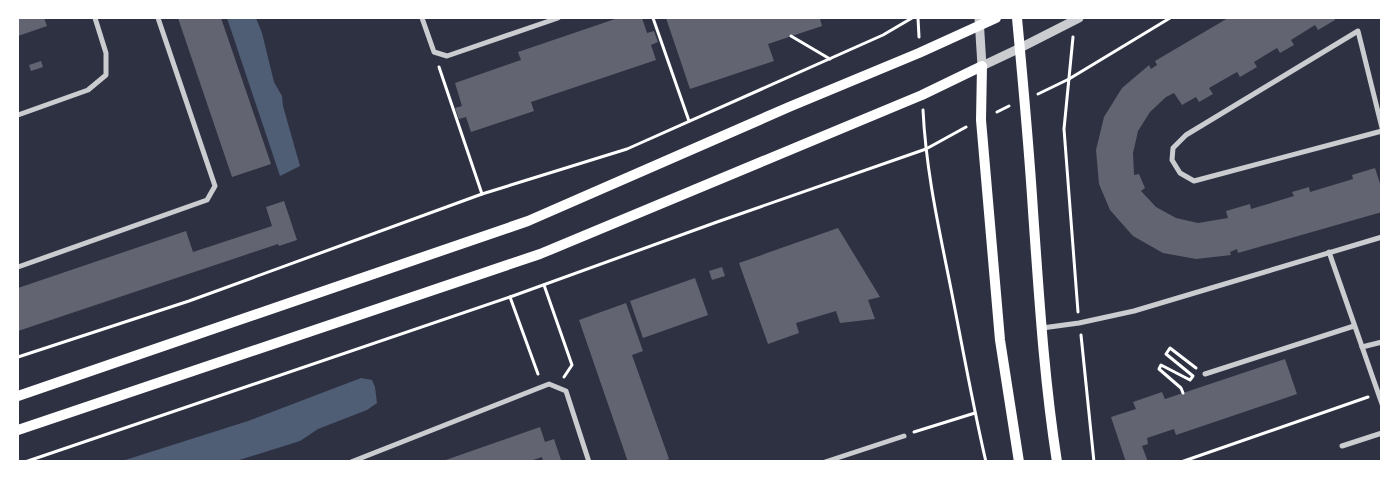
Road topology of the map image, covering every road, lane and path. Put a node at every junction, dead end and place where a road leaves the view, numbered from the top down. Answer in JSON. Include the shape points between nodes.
{"nodes":[{"id":1,"x":95,"y":18,"type":"edge"},
{"id":2,"x":158,"y":18,"type":"edge"},
{"id":3,"x":422,"y":18,"type":"edge"},
{"id":4,"x":558,"y":18,"type":"edge"},
{"id":5,"x":653,"y":18,"type":"edge"},
{"id":6,"x":912,"y":18,"type":"edge"},
{"id":7,"x":918,"y":18,"type":"edge"},
{"id":8,"x":996,"y":18,"type":"edge"},
{"id":9,"x":1017,"y":18,"type":"edge"},
{"id":10,"x":1170,"y":18,"type":"edge"},
{"id":11,"x":1077,"y":19,"type":"edge"},
{"id":12,"x":980,"y":22,"type":"edge"},
{"id":13,"x":791,"y":36,"type":"dead end"},
{"id":14,"x":1020,"y":48,"type":"junction"},
{"id":15,"x":434,"y":52,"type":"junction"},
{"id":16,"x":920,"y":53,"type":"junction"},
{"id":17,"x":830,"y":59,"type":"junction"},
{"id":18,"x":982,"y":66,"type":"junction"},
{"id":19,"x":1069,"y":80,"type":"junction"},
{"id":20,"x":922,"y":94,"type":"junction"},
{"id":21,"x":18,"y":115,"type":"edge"},
{"id":22,"x":689,"y":121,"type":"junction"},
{"id":23,"x":1382,"y":129,"type":"edge"},
{"id":24,"x":926,"y":149,"type":"junction"},
{"id":25,"x":482,"y":194,"type":"junction"},
{"id":26,"x":1382,"y":237,"type":"edge"},
{"id":27,"x":1329,"y":252,"type":"junction"},
{"id":28,"x":18,"y":267,"type":"edge"},
{"id":29,"x":544,"y":285,"type":"junction"},
{"id":30,"x":510,"y":297,"type":"junction"},
{"id":31,"x":1079,"y":323,"type":"junction"},
{"id":32,"x":1354,"y":326,"type":"junction"},
{"id":33,"x":1041,"y":328,"type":"junction"},
{"id":34,"x":1382,"y":342,"type":"edge"},
{"id":35,"x":1362,"y":347,"type":"junction"},
{"id":36,"x":18,"y":357,"type":"edge"},
{"id":37,"x":1205,"y":374,"type":"joint"},
{"id":38,"x":543,"y":386,"type":"junction"},
{"id":39,"x":557,"y":388,"type":"junction"},
{"id":40,"x":1183,"y":393,"type":"dead end"},
{"id":41,"x":1378,"y":394,"type":"junction"},
{"id":42,"x":18,"y":396,"type":"edge"},
{"id":43,"x":1382,"y":404,"type":"edge"},
{"id":44,"x":975,"y":413,"type":"junction"},
{"id":45,"x":18,"y":430,"type":"edge"},
{"id":46,"x":1382,"y":433,"type":"edge"},
{"id":47,"x":904,"y":436,"type":"joint"},
{"id":48,"x":1342,"y":446,"type":"dead end"},
{"id":49,"x":26,"y":462,"type":"edge"},
{"id":50,"x":351,"y":462,"type":"edge"},
{"id":51,"x":589,"y":462,"type":"edge"},
{"id":52,"x":825,"y":462,"type":"edge"},
{"id":53,"x":986,"y":462,"type":"edge"},
{"id":54,"x":1019,"y":462,"type":"edge"},
{"id":55,"x":1057,"y":462,"type":"edge"},
{"id":56,"x":1094,"y":462,"type":"edge"},
{"id":57,"x":1182,"y":462,"type":"edge"}],
"edges":[{"from":1,"to":21,"type":"street","via":[[106,52],[106,75],[88,90]]},
{"from":2,"to":28,"type":"street","via":[[215,186],[207,200]]},
{"from":3,"to":15,"type":"street"},
{"from":4,"to":15,"type":"street","via":[[447,56]]},
{"from":5,"to":22,"type":"path"},
{"from":6,"to":17,"type":"path","via":[[883,36]]},
{"from":7,"to":16,"type":"path"},
{"from":8,"to":12,"type":"main road"},
{"from":9,"to":14,"type":"main road"},
{"from":10,"to":19,"type":"path"},
{"from":11,"to":14,"type":"street"},
{"from":11,"to":19,"type":"path"},
{"from":12,"to":16,"type":"main road"},
{"from":12,"to":18,"type":"street"},
{"from":13,"to":17,"type":"path"},
{"from":14,"to":18,"type":"street"},
{"from":14,"to":33,"type":"main road"},
{"from":15,"to":25,"type":"path"},
{"from":16,"to":42,"type":"main road","via":[[528,221]]},
{"from":17,"to":22,"type":"path"},
{"from":18,"to":20,"type":"main road"},
{"from":18,"to":54,"type":"main road","via":[[981,120],[1000,340]]},
{"from":19,"to":31,"type":"path","via":[[1064,129]]},
{"from":20,"to":24,"type":"path"},
{"from":20,"to":45,"type":"main road","via":[[540,254]]},
{"from":22,"to":25,"type":"path","via":[[627,149]]},
{"from":23,"to":23,"type":"street","via":[[1194,181],[1180,173],[1172,160],[1173,148],[1186,135],[1358,31]]},
{"from":24,"to":29,"type":"path"},
{"from":24,"to":44,"type":"path"},
{"from":25,"to":36,"type":"path","via":[[189,302]]},
{"from":26,"to":27,"type":"street"},
{"from":27,"to":31,"type":"street","via":[[1134,311]]},
{"from":27,"to":32,"type":"street"},
{"from":29,"to":30,"type":"path"},
{"from":29,"to":39,"type":"path","via":[[572,365]]},
{"from":30,"to":38,"type":"path"},
{"from":30,"to":49,"type":"path"},
{"from":31,"to":33,"type":"street"},
{"from":31,"to":56,"type":"path"},
{"from":32,"to":35,"type":"street"},
{"from":32,"to":37,"type":"street"},
{"from":33,"to":55,"type":"main road"},
{"from":34,"to":35,"type":"street"},
{"from":35,"to":41,"type":"street"},
{"from":37,"to":40,"type":"path","via":[[1170,348],[1166,354],[1193,376],[1190,380],[1161,365],[1159,369]]},
{"from":38,"to":39,"type":"street","via":[[548,384]]},
{"from":38,"to":50,"type":"street"},
{"from":39,"to":51,"type":"street","via":[[566,391]]},
{"from":41,"to":43,"type":"street"},
{"from":41,"to":57,"type":"path"},
{"from":44,"to":47,"type":"path"},
{"from":44,"to":53,"type":"path"},
{"from":46,"to":48,"type":"street"},
{"from":47,"to":52,"type":"street"}]}
